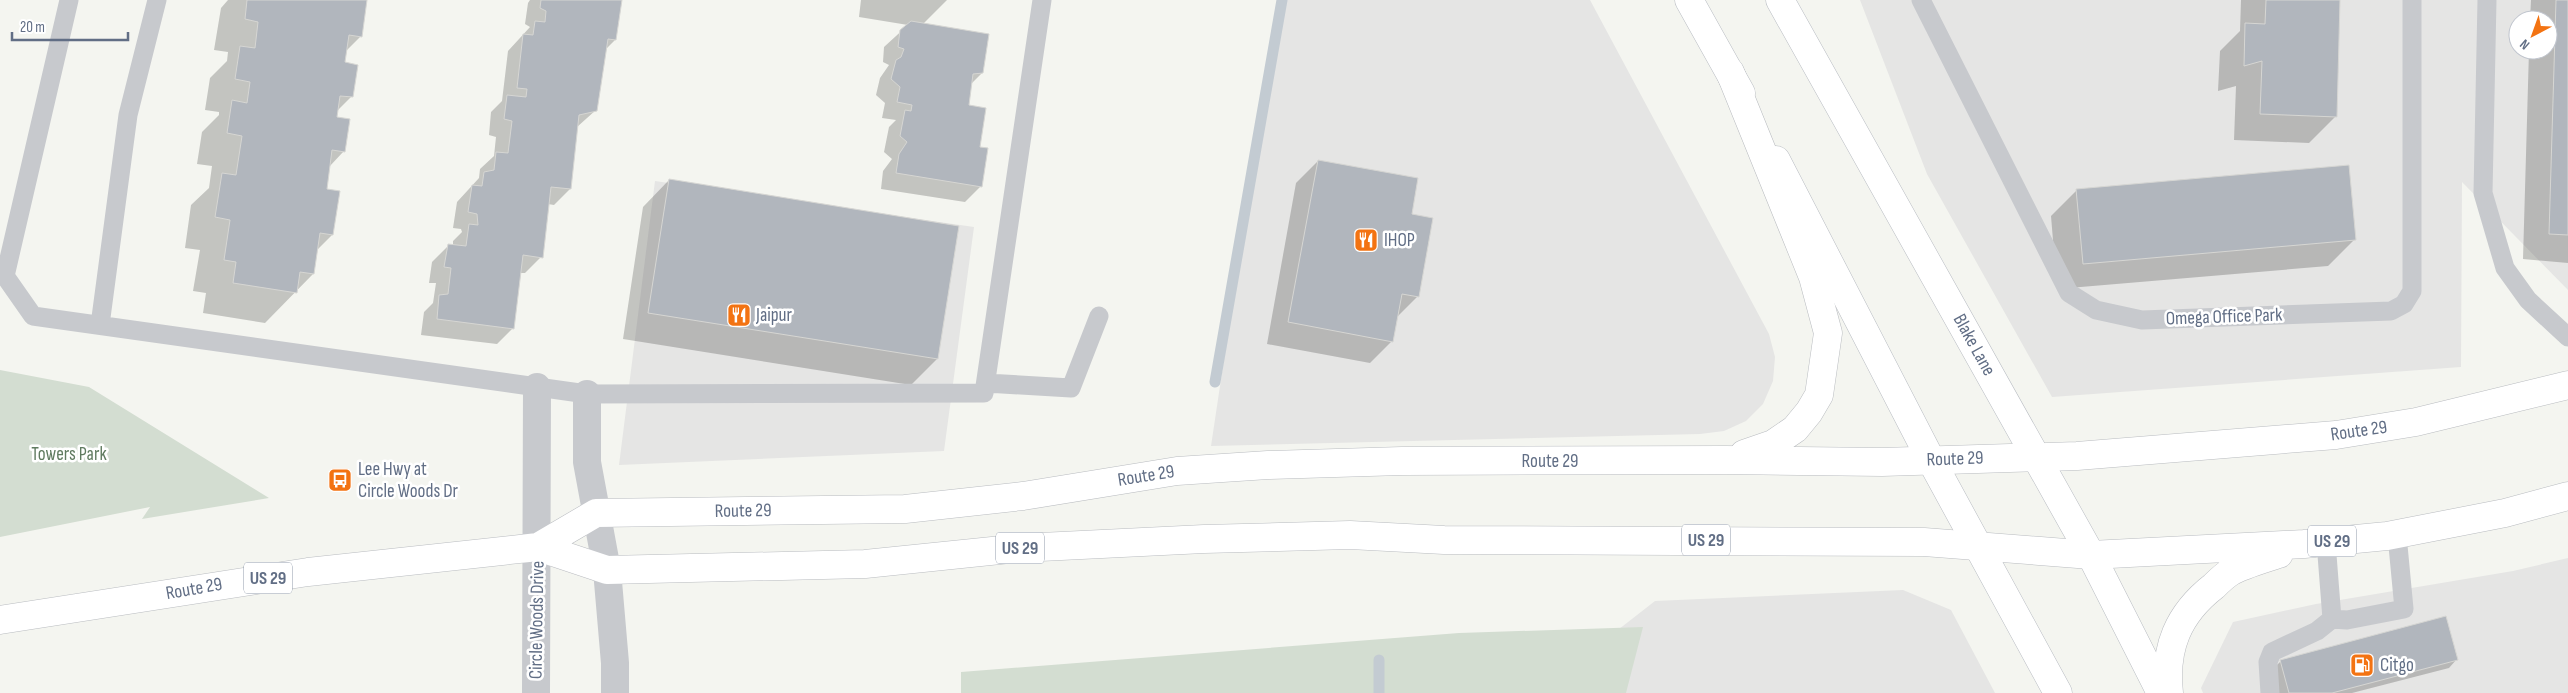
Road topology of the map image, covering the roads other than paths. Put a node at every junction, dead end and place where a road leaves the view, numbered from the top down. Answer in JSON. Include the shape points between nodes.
{"nodes":[{"id":1,"x":69,"y":0,"type":"edge"},
{"id":2,"x":156,"y":0,"type":"edge"},
{"id":3,"x":1042,"y":0,"type":"edge"},
{"id":4,"x":1689,"y":0,"type":"edge"},
{"id":5,"x":1780,"y":0,"type":"edge"},
{"id":6,"x":1921,"y":0,"type":"edge"},
{"id":7,"x":2412,"y":0,"type":"edge"},
{"id":8,"x":2487,"y":0,"type":"edge"},
{"id":9,"x":1730,"y":72,"type":"junction"},
{"id":10,"x":1099,"y":316,"type":"dead end"},
{"id":11,"x":100,"y":325,"type":"junction"},
{"id":12,"x":2568,"y":337,"type":"edge"},
{"id":13,"x":986,"y":383,"type":"junction"},
{"id":14,"x":2568,"y":385,"type":"edge"},
{"id":15,"x":537,"y":387,"type":"junction"},
{"id":16,"x":587,"y":394,"type":"junction"},
{"id":17,"x":2037,"y":456,"type":"junction"},
{"id":18,"x":1726,"y":460,"type":"junction"},
{"id":19,"x":1931,"y":460,"type":"junction"},
{"id":20,"x":2568,"y":496,"type":"edge"},
{"id":21,"x":596,"y":513,"type":"junction"},
{"id":22,"x":2397,"y":534,"type":"junction"},
{"id":23,"x":2315,"y":543,"type":"junction"},
{"id":24,"x":1978,"y":545,"type":"junction"},
{"id":25,"x":538,"y":547,"type":"junction"},
{"id":26,"x":2091,"y":555,"type":"junction"},
{"id":27,"x":607,"y":570,"type":"junction"},
{"id":28,"x":0,"y":620,"type":"edge"},
{"id":29,"x":2332,"y":620,"type":"junction"},
{"id":30,"x":536,"y":693,"type":"edge"},
{"id":31,"x":616,"y":693,"type":"edge"},
{"id":32,"x":2058,"y":693,"type":"edge"},
{"id":33,"x":2161,"y":693,"type":"edge"},
{"id":34,"x":2169,"y":693,"type":"edge"},
{"id":35,"x":2270,"y":693,"type":"edge"}],
"edges":[{"from":1,"to":11,"type":"lane","via":[[5,276],[33,316]]},
{"from":2,"to":11,"type":"lane","via":[[128,115]]},
{"from":3,"to":13,"type":"lane"},
{"from":4,"to":9,"type":"main road"},
{"from":5,"to":17,"type":"main road","name":"Blake Lane"},
{"from":6,"to":7,"type":"lane","name":"Omega Office Park","via":[[2069,293],[2096,310],[2142,320],[2391,311],[2404,304],[2412,291]]},
{"from":8,"to":12,"type":"lane","via":[[2483,193],[2505,268],[2528,300]]},
{"from":9,"to":18,"type":"main road","via":[[1812,278],[1828,333],[1819,395],[1796,429],[1773,444]]},
{"from":9,"to":19,"type":"main road"},
{"from":10,"to":13,"type":"lane","via":[[1071,388]]},
{"from":11,"to":15,"type":"lane"},
{"from":13,"to":16,"type":"lane","via":[[984,393]]},
{"from":14,"to":17,"type":"main road","name":"Route 29","number":"US 29","via":[[2416,422],[2336,435]]},
{"from":15,"to":16,"type":"lane"},
{"from":15,"to":25,"type":"street","name":"Circle Woods Drive"},
{"from":16,"to":21,"type":"street","via":[[587,462]]},
{"from":17,"to":19,"type":"main road","name":"Route 29","number":"US 29"},
{"from":17,"to":26,"type":"main road","name":"Blake Lane"},
{"from":18,"to":19,"type":"main road","name":"Route 29","number":"US 29"},
{"from":18,"to":21,"type":"main road","name":"Route 29","number":"US 29","via":[[1402,461],[1268,465],[1178,471],[1023,496],[906,509]]},
{"from":19,"to":24,"type":"main road"},
{"from":20,"to":22,"type":"main road","name":"Route 29","number":"US 29","via":[[2505,514]]},
{"from":21,"to":25,"type":"main road","name":"Route 29","number":"US 29"},
{"from":21,"to":27,"type":"street"},
{"from":22,"to":23,"type":"main road","name":"Route 29","number":"US 29"},
{"from":22,"to":29,"type":"lane","via":[[2404,609]]},
{"from":23,"to":26,"type":"main road","name":"Route 29","number":"US 29"},
{"from":23,"to":29,"type":"lane"},
{"from":23,"to":34,"type":"main road","via":[[2231,572],[2188,609],[2172,642],[2167,676]]},
{"from":24,"to":26,"type":"main road","name":"Route 29","number":"US 29"},
{"from":24,"to":27,"type":"main road","name":"Route 29","number":"US 29","via":[[1830,540],[1444,540],[1350,535],[1204,538],[1030,548],[865,564]]},
{"from":24,"to":32,"type":"main road"},
{"from":25,"to":27,"type":"main road","name":"Route 29","number":"US 29"},
{"from":25,"to":28,"type":"main road","name":"Route 29","number":"US 29","via":[[308,572]]},
{"from":25,"to":30,"type":"street","name":"Circle Woods Drive"},
{"from":26,"to":33,"type":"main road","name":"Blake Lane"},
{"from":27,"to":31,"type":"street"},
{"from":29,"to":35,"type":"lane","via":[[2317,631],[2272,652],[2268,662]]}]}
